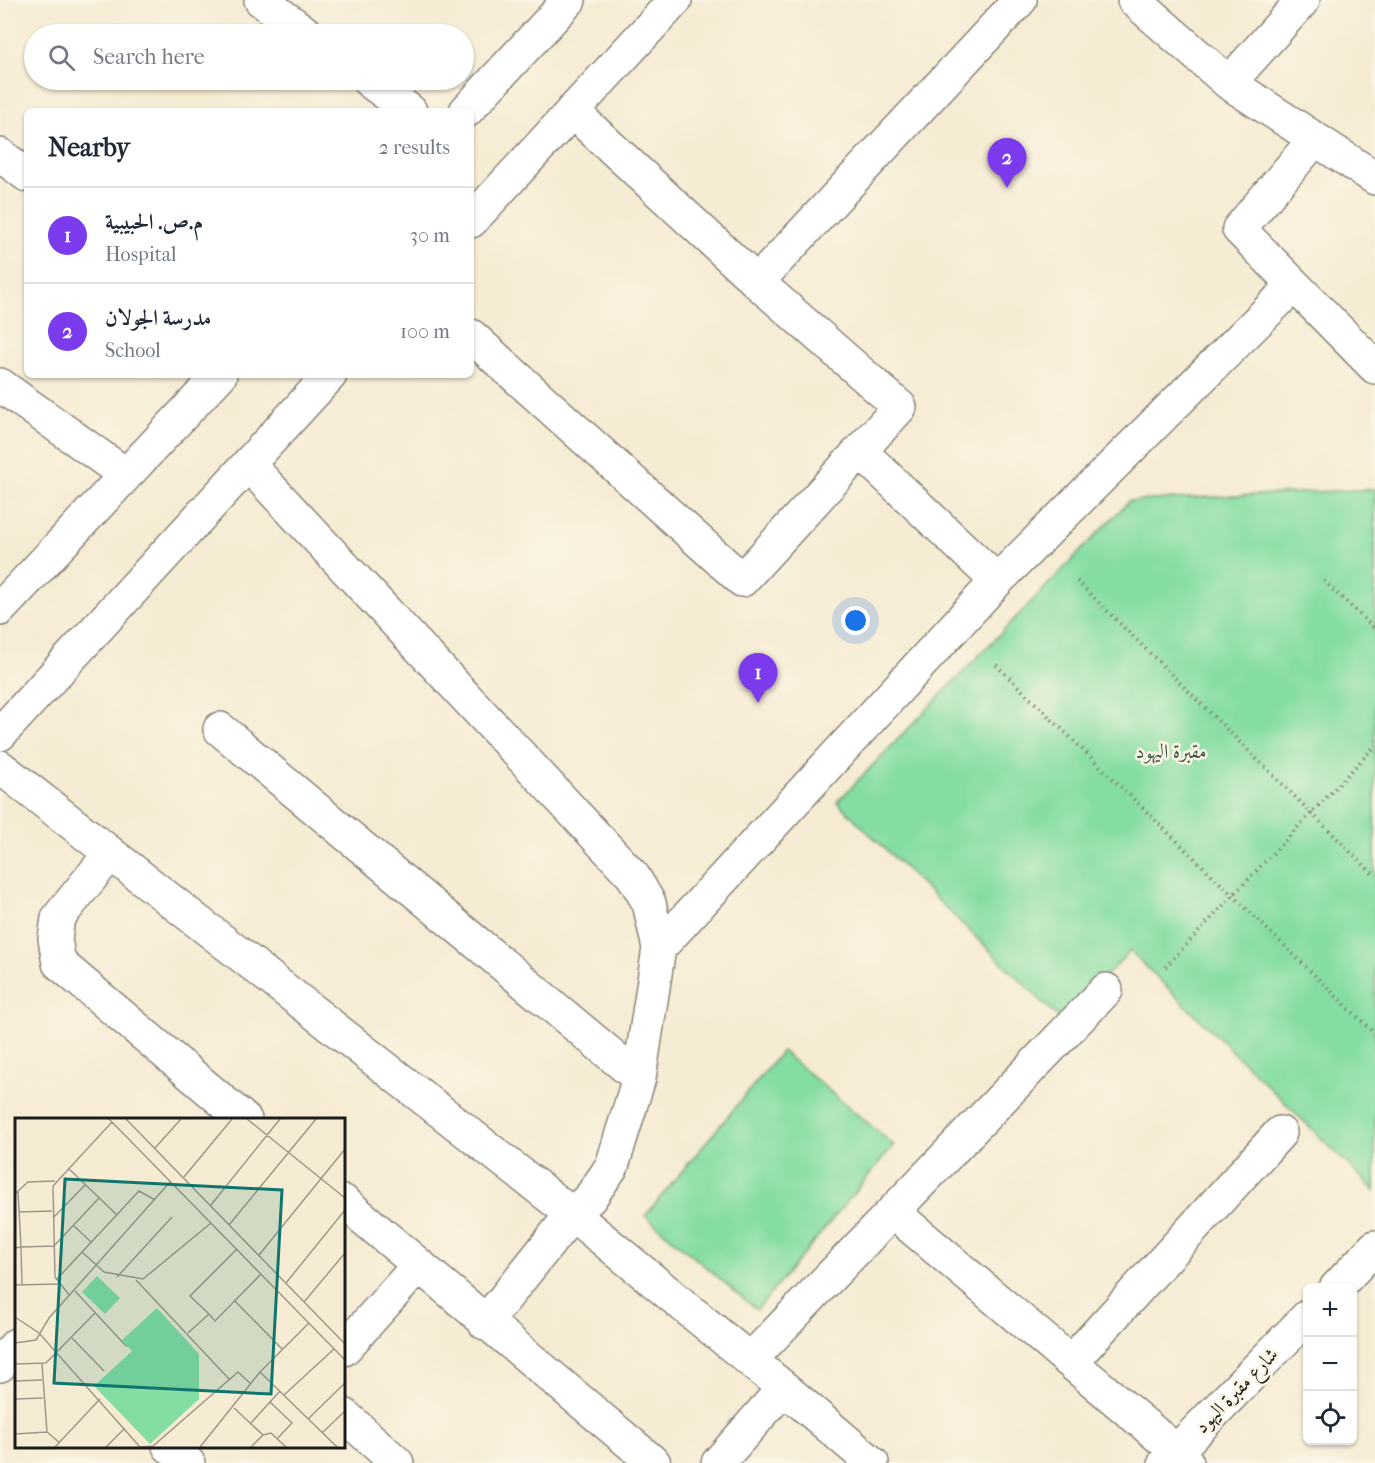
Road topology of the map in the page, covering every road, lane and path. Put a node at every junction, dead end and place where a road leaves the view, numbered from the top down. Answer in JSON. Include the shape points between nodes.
{"nodes":[{"id":1,"x":261,"y":0,"type":"edge"},
{"id":2,"x":569,"y":0,"type":"edge"},
{"id":3,"x":675,"y":0,"type":"edge"},
{"id":4,"x":1020,"y":0,"type":"edge"},
{"id":5,"x":1134,"y":0,"type":"edge"},
{"id":6,"x":1303,"y":0,"type":"edge"},
{"id":7,"x":293,"y":24,"type":"edge"},
{"id":8,"x":1229,"y":83,"type":"junction"},
{"id":9,"x":382,"y":90,"type":"edge"},
{"id":10,"x":406,"y":108,"type":"edge"},
{"id":11,"x":469,"y":108,"type":"edge"},
{"id":12,"x":572,"y":111,"type":"junction"},
{"id":13,"x":1315,"y":139,"type":"junction"},
{"id":14,"x":0,"y":155,"type":"edge"},
{"id":15,"x":24,"y":173,"type":"edge"},
{"id":16,"x":1375,"y":178,"type":"edge"},
{"id":17,"x":474,"y":218,"type":"edge"},
{"id":18,"x":757,"y":282,"type":"junction"},
{"id":19,"x":1294,"y":285,"type":"junction"},
{"id":20,"x":474,"y":339,"type":"edge"},
{"id":21,"x":1375,"y":367,"type":"edge"},
{"id":22,"x":217,"y":378,"type":"edge"},
{"id":23,"x":327,"y":378,"type":"edge"},
{"id":24,"x":0,"y":385,"type":"edge"},
{"id":25,"x":860,"y":451,"type":"junction"},
{"id":26,"x":248,"y":464,"type":"junction"},
{"id":27,"x":126,"y":475,"type":"junction"},
{"id":28,"x":997,"y":581,"type":"junction"},
{"id":29,"x":1077,"y":581,"type":"dead end"},
{"id":30,"x":1324,"y":581,"type":"dead end"},
{"id":31,"x":0,"y":609,"type":"edge"},
{"id":32,"x":1375,"y":629,"type":"edge"},
{"id":33,"x":996,"y":665,"type":"dead end"},
{"id":34,"x":220,"y":729,"type":"dead end"},
{"id":35,"x":0,"y":734,"type":"edge"},
{"id":36,"x":1375,"y":746,"type":"edge"},
{"id":37,"x":0,"y":767,"type":"edge"},
{"id":38,"x":1311,"y":813,"type":"junction"},
{"id":39,"x":110,"y":854,"type":"junction"},
{"id":40,"x":1375,"y":876,"type":"edge"},
{"id":41,"x":1232,"y":896,"type":"junction"},
{"id":42,"x":659,"y":948,"type":"junction"},
{"id":43,"x":1165,"y":967,"type":"dead end"},
{"id":44,"x":1106,"y":990,"type":"dead end"},
{"id":45,"x":1375,"y":1034,"type":"edge"},
{"id":46,"x":639,"y":1078,"type":"junction"},
{"id":47,"x":225,"y":1113,"type":"edge"},
{"id":48,"x":1280,"y":1133,"type":"dead end"},
{"id":49,"x":345,"y":1203,"type":"edge"},
{"id":50,"x":893,"y":1212,"type":"junction"},
{"id":51,"x":573,"y":1214,"type":"junction"},
{"id":52,"x":1375,"y":1247,"type":"edge"},
{"id":53,"x":419,"y":1265,"type":"junction"},
{"id":54,"x":1340,"y":1283,"type":"edge"},
{"id":55,"x":1303,"y":1321,"type":"edge"},
{"id":56,"x":485,"y":1323,"type":"junction"},
{"id":57,"x":15,"y":1346,"type":"edge"},
{"id":58,"x":345,"y":1348,"type":"edge"},
{"id":59,"x":750,"y":1360,"type":"junction"},
{"id":60,"x":1071,"y":1362,"type":"junction"},
{"id":61,"x":0,"y":1365,"type":"edge"},
{"id":62,"x":784,"y":1388,"type":"junction"},
{"id":63,"x":345,"y":1416,"type":"edge"},
{"id":64,"x":171,"y":1448,"type":"edge"},
{"id":65,"x":1176,"y":1459,"type":"edge"},
{"id":66,"x":188,"y":1463,"type":"edge"},
{"id":67,"x":397,"y":1463,"type":"edge"},
{"id":68,"x":654,"y":1463,"type":"edge"},
{"id":69,"x":718,"y":1463,"type":"edge"},
{"id":70,"x":872,"y":1463,"type":"edge"}],
"edges":[{"from":1,"to":7,"type":"street"},
{"from":2,"to":11,"type":"street"},
{"from":3,"to":12,"type":"street"},
{"from":4,"to":18,"type":"street"},
{"from":5,"to":8,"type":"street"},
{"from":6,"to":8,"type":"street"},
{"from":8,"to":13,"type":"street"},
{"from":9,"to":10,"type":"street"},
{"from":12,"to":17,"type":"street"},
{"from":12,"to":18,"type":"street"},
{"from":13,"to":16,"type":"street"},
{"from":13,"to":19,"type":"street","via":[[1239,229]]},
{"from":14,"to":15,"type":"street"},
{"from":18,"to":25,"type":"street","via":[[900,407]]},
{"from":19,"to":21,"type":"street"},
{"from":19,"to":28,"type":"street"},
{"from":20,"to":25,"type":"street","via":[[742,580]]},
{"from":22,"to":27,"type":"street"},
{"from":23,"to":26,"type":"street"},
{"from":24,"to":27,"type":"street"},
{"from":25,"to":28,"type":"street"},
{"from":26,"to":35,"type":"street"},
{"from":26,"to":42,"type":"street","via":[[633,876],[648,903]]},
{"from":27,"to":31,"type":"street"},
{"from":28,"to":42,"type":"street"},
{"from":29,"to":38,"type":"path"},
{"from":30,"to":32,"type":"path"},
{"from":33,"to":41,"type":"path"},
{"from":34,"to":46,"type":"street"},
{"from":36,"to":38,"type":"path"},
{"from":37,"to":39,"type":"street"},
{"from":38,"to":40,"type":"path"},
{"from":38,"to":41,"type":"path"},
{"from":39,"to":47,"type":"street","via":[[58,918],[55,939],[59,963]]},
{"from":39,"to":51,"type":"street"},
{"from":41,"to":43,"type":"path"},
{"from":41,"to":45,"type":"path"},
{"from":42,"to":46,"type":"street"},
{"from":44,"to":50,"type":"street"},
{"from":46,"to":51,"type":"street","via":[[612,1166],[590,1198]]},
{"from":48,"to":60,"type":"street"},
{"from":49,"to":53,"type":"street"},
{"from":50,"to":59,"type":"street"},
{"from":50,"to":60,"type":"street"},
{"from":51,"to":56,"type":"street"},
{"from":51,"to":59,"type":"street"},
{"from":52,"to":54,"type":"street"},
{"from":53,"to":56,"type":"street"},
{"from":53,"to":58,"type":"street"},
{"from":55,"to":65,"type":"street","name":"شارع مقبرة اليهود"},
{"from":56,"to":68,"type":"street"},
{"from":57,"to":61,"type":"street"},
{"from":59,"to":62,"type":"street"},
{"from":60,"to":65,"type":"street"},
{"from":62,"to":69,"type":"street"},
{"from":62,"to":70,"type":"street"},
{"from":63,"to":67,"type":"street"},
{"from":64,"to":66,"type":"street"}]}
